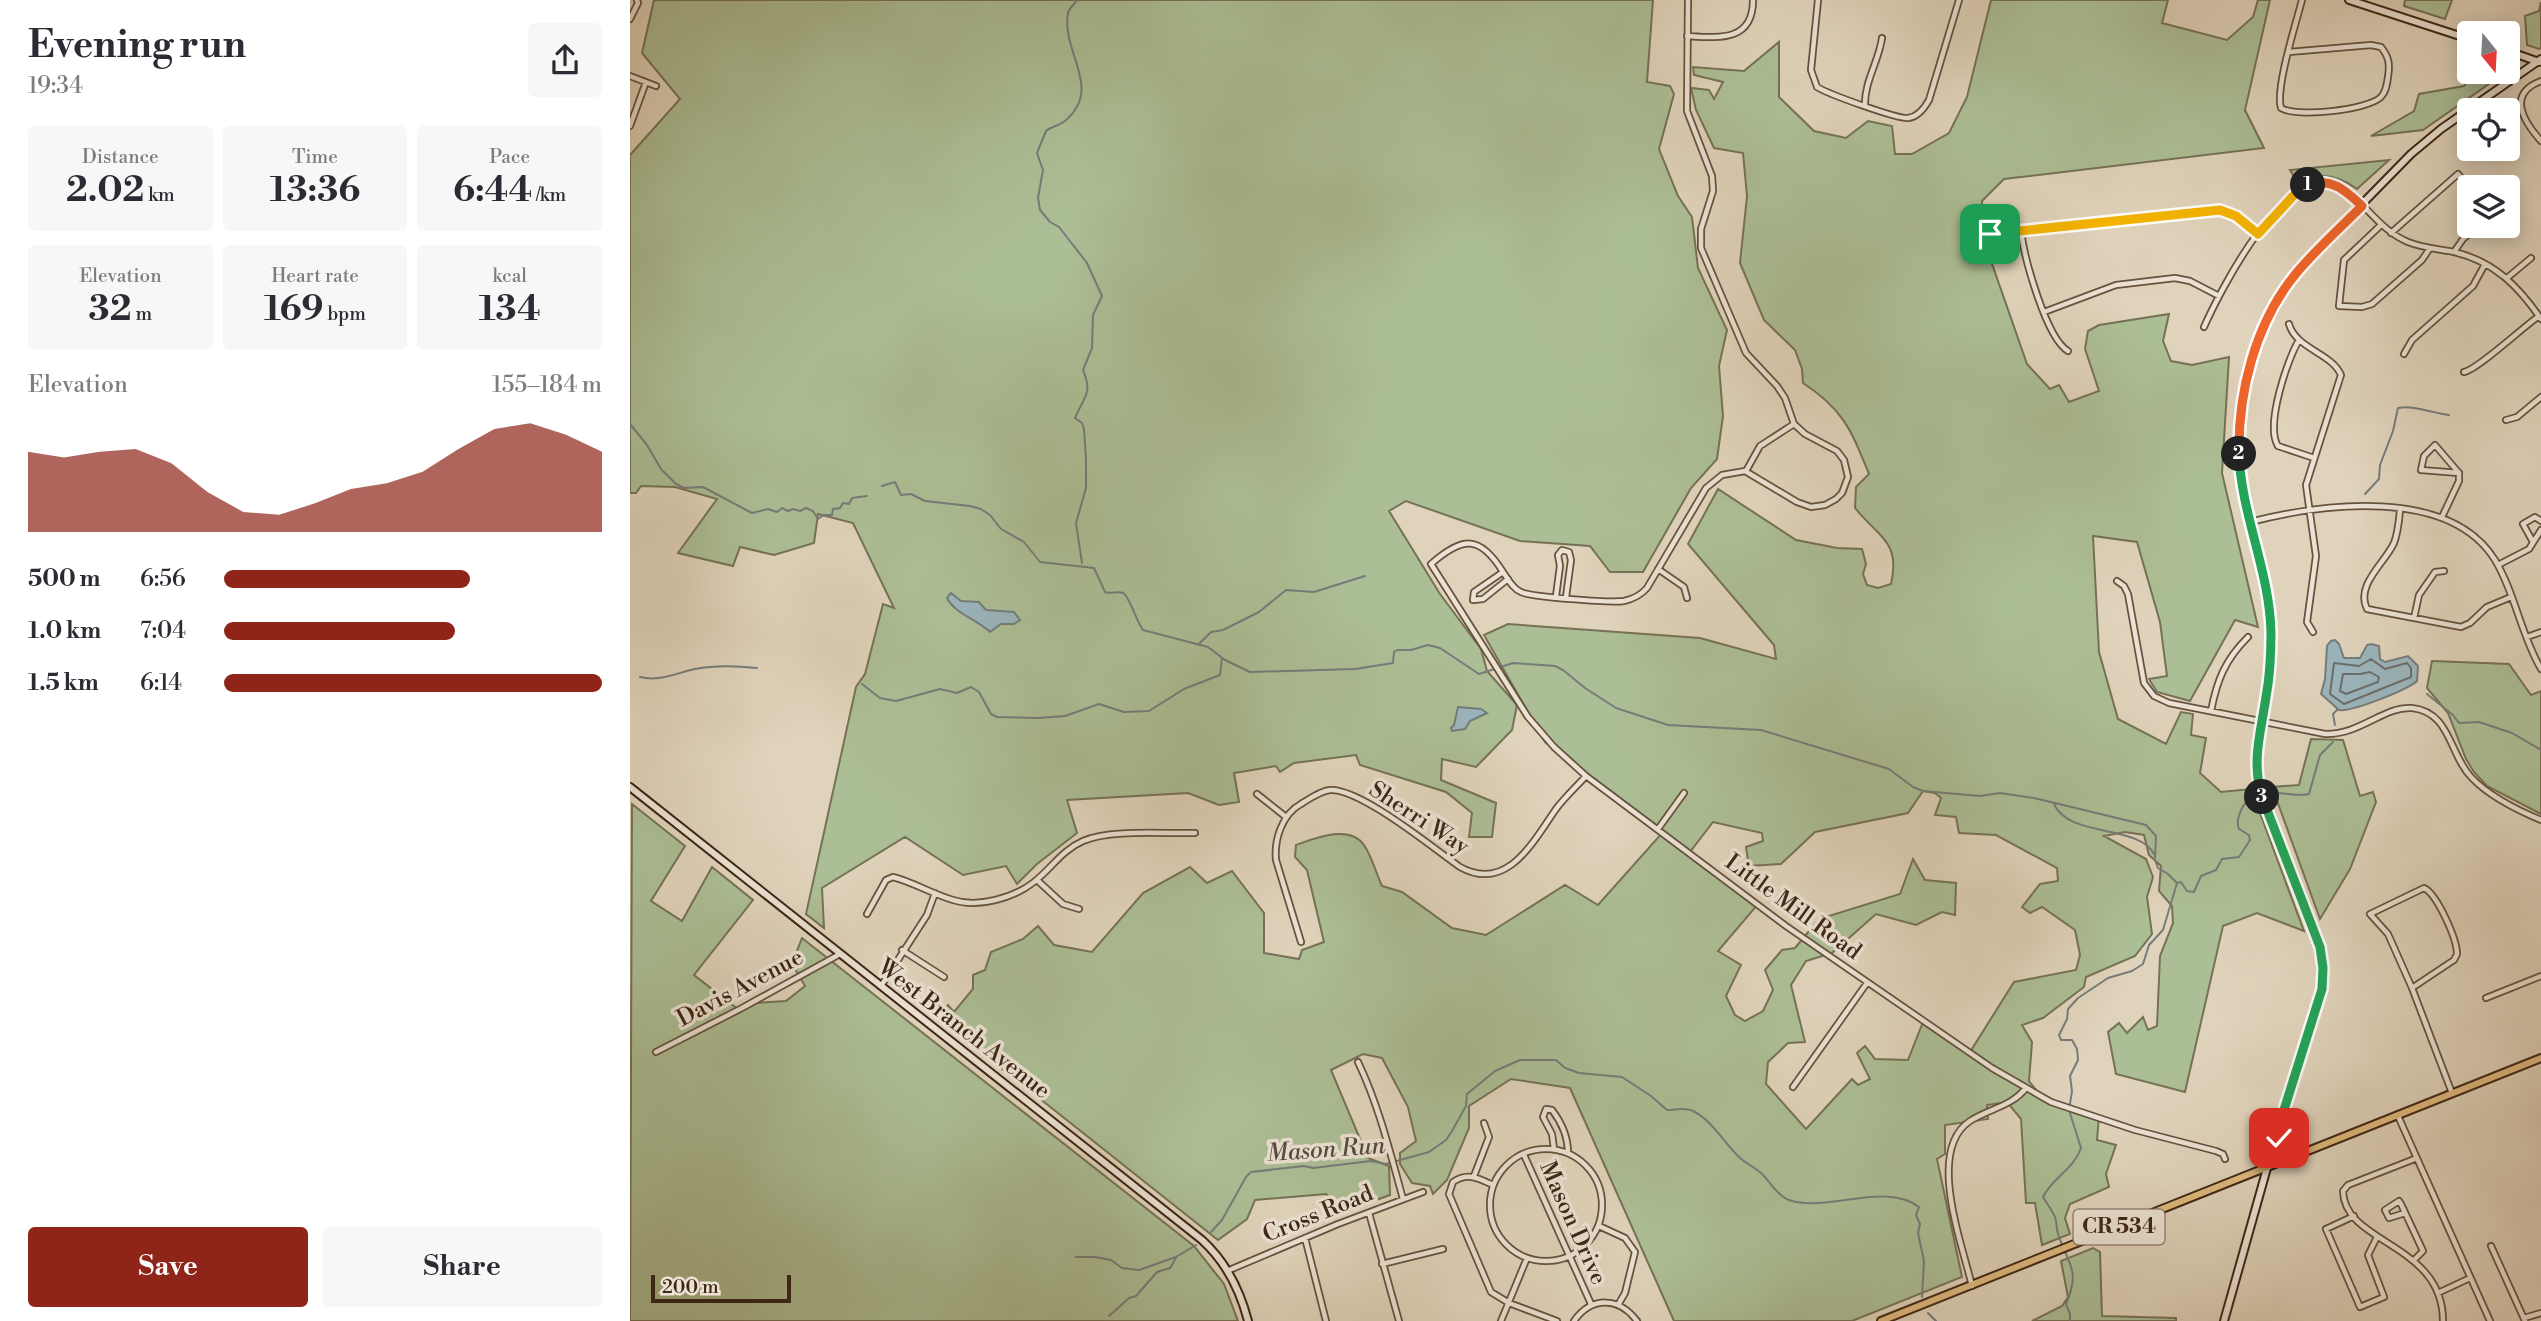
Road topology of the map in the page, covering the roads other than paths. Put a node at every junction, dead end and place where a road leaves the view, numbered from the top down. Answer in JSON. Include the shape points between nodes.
{"nodes":[{"id":1,"x":637,"y":0,"type":"edge"},
{"id":2,"x":1688,"y":0,"type":"edge"},
{"id":3,"x":1753,"y":0,"type":"edge"},
{"id":4,"x":1818,"y":0,"type":"edge"},
{"id":5,"x":1959,"y":0,"type":"edge"},
{"id":6,"x":2302,"y":0,"type":"edge"},
{"id":7,"x":2349,"y":0,"type":"edge"},
{"id":8,"x":630,"y":19,"type":"edge"},
{"id":9,"x":2457,"y":35,"type":"edge"},
{"id":10,"x":1688,"y":36,"type":"junction"},
{"id":11,"x":1882,"y":38,"type":"dead end"},
{"id":12,"x":2289,"y":52,"type":"junction"},
{"id":13,"x":2520,"y":56,"type":"edge"},
{"id":14,"x":2540,"y":61,"type":"edge"},
{"id":15,"x":2520,"y":74,"type":"edge"},
{"id":16,"x":630,"y":76,"type":"edge"},
{"id":17,"x":2541,"y":80,"type":"edge"},
{"id":18,"x":646,"y":82,"type":"junction"},
{"id":19,"x":2506,"y":84,"type":"edge"},
{"id":20,"x":656,"y":86,"type":"dead end"},
{"id":21,"x":1865,"y":106,"type":"junction"},
{"id":22,"x":630,"y":126,"type":"edge"},
{"id":23,"x":2541,"y":141,"type":"edge"},
{"id":24,"x":2459,"y":175,"type":"edge"},
{"id":25,"x":2362,"y":206,"type":"junction"},
{"id":26,"x":2381,"y":225,"type":"junction"},
{"id":27,"x":2021,"y":231,"type":"junction"},
{"id":28,"x":2391,"y":233,"type":"junction"},
{"id":29,"x":1990,"y":234,"type":"dead end"},
{"id":30,"x":2258,"y":234,"type":"junction"},
{"id":31,"x":2464,"y":238,"type":"edge"},
{"id":32,"x":2430,"y":248,"type":"junction"},
{"id":33,"x":2454,"y":252,"type":"junction"},
{"id":34,"x":2531,"y":258,"type":"dead end"},
{"id":35,"x":2485,"y":264,"type":"junction"},
{"id":36,"x":2507,"y":278,"type":"junction"},
{"id":37,"x":2219,"y":296,"type":"junction"},
{"id":38,"x":2045,"y":312,"type":"junction"},
{"id":39,"x":2540,"y":318,"type":"edge"},
{"id":40,"x":2289,"y":324,"type":"dead end"},
{"id":41,"x":2204,"y":327,"type":"dead end"},
{"id":42,"x":2299,"y":340,"type":"junction"},
{"id":43,"x":2068,"y":351,"type":"dead end"},
{"id":44,"x":2404,"y":354,"type":"dead end"},
{"id":45,"x":2464,"y":372,"type":"dead end"},
{"id":46,"x":2541,"y":397,"type":"edge"},
{"id":47,"x":2506,"y":421,"type":"dead end"},
{"id":48,"x":1794,"y":424,"type":"junction"},
{"id":49,"x":2314,"y":458,"type":"junction"},
{"id":50,"x":1745,"y":471,"type":"junction"},
{"id":51,"x":2459,"y":473,"type":"junction"},
{"id":52,"x":2309,"y":509,"type":"junction"},
{"id":53,"x":2400,"y":510,"type":"junction"},
{"id":54,"x":2442,"y":517,"type":"junction"},
{"id":55,"x":2541,"y":521,"type":"edge"},
{"id":56,"x":2250,"y":522,"type":"junction"},
{"id":57,"x":2541,"y":530,"type":"edge"},
{"id":58,"x":2533,"y":543,"type":"junction"},
{"id":59,"x":2498,"y":565,"type":"junction"},
{"id":60,"x":1658,"y":569,"type":"junction"},
{"id":61,"x":2444,"y":571,"type":"dead end"},
{"id":62,"x":1503,"y":572,"type":"junction"},
{"id":63,"x":1508,"y":579,"type":"junction"},
{"id":64,"x":2117,"y":581,"type":"dead end"},
{"id":65,"x":1556,"y":596,"type":"junction"},
{"id":66,"x":1566,"y":597,"type":"junction"},
{"id":67,"x":2511,"y":597,"type":"junction"},
{"id":68,"x":1687,"y":598,"type":"dead end"},
{"id":69,"x":2414,"y":618,"type":"junction"},
{"id":70,"x":2313,"y":632,"type":"dead end"},
{"id":71,"x":2541,"y":632,"type":"edge"},
{"id":72,"x":2248,"y":637,"type":"dead end"},
{"id":73,"x":2527,"y":638,"type":"junction"},
{"id":74,"x":2541,"y":669,"type":"edge"},
{"id":75,"x":2211,"y":711,"type":"junction"},
{"id":76,"x":2261,"y":721,"type":"junction"},
{"id":77,"x":1586,"y":776,"type":"junction"},
{"id":78,"x":630,"y":787,"type":"edge"},
{"id":79,"x":1685,"y":793,"type":"dead end"},
{"id":80,"x":1257,"y":794,"type":"dead end"},
{"id":81,"x":1286,"y":817,"type":"junction"},
{"id":82,"x":2541,"y":820,"type":"edge"},
{"id":83,"x":1658,"y":828,"type":"junction"},
{"id":84,"x":1195,"y":833,"type":"dead end"},
{"id":85,"x":1037,"y":880,"type":"junction"},
{"id":86,"x":935,"y":893,"type":"junction"},
{"id":87,"x":1079,"y":909,"type":"dead end"},
{"id":88,"x":867,"y":914,"type":"dead end"},
{"id":89,"x":1301,"y":942,"type":"dead end"},
{"id":90,"x":902,"y":950,"type":"junction"},
{"id":91,"x":840,"y":953,"type":"junction"},
{"id":92,"x":2541,"y":976,"type":"edge"},
{"id":93,"x":944,"y":977,"type":"dead end"},
{"id":94,"x":1867,"y":983,"type":"junction"},
{"id":95,"x":881,"y":986,"type":"junction"},
{"id":96,"x":2412,"y":988,"type":"junction"},
{"id":97,"x":2486,"y":998,"type":"dead end"},
{"id":98,"x":656,"y":1052,"type":"dead end"},
{"id":99,"x":2541,"y":1058,"type":"edge"},
{"id":100,"x":1358,"y":1062,"type":"dead end"},
{"id":101,"x":1793,"y":1087,"type":"dead end"},
{"id":102,"x":2026,"y":1088,"type":"junction"},
{"id":103,"x":2452,"y":1093,"type":"junction"},
{"id":104,"x":2398,"y":1116,"type":"junction"},
{"id":105,"x":1484,"y":1123,"type":"dead end"},
{"id":106,"x":2278,"y":1129,"type":"junction"},
{"id":107,"x":1554,"y":1149,"type":"junction"},
{"id":108,"x":1568,"y":1153,"type":"junction"},
{"id":109,"x":2300,"y":1154,"type":"junction"},
{"id":110,"x":1524,"y":1155,"type":"junction"},
{"id":111,"x":2417,"y":1158,"type":"junction"},
{"id":112,"x":2225,"y":1159,"type":"dead end"},
{"id":113,"x":2267,"y":1167,"type":"junction"},
{"id":114,"x":1474,"y":1176,"type":"junction"},
{"id":115,"x":1493,"y":1185,"type":"junction"},
{"id":116,"x":1423,"y":1192,"type":"dead end"},
{"id":117,"x":1403,"y":1199,"type":"junction"},
{"id":118,"x":1369,"y":1213,"type":"junction"},
{"id":119,"x":2405,"y":1213,"type":"junction"},
{"id":120,"x":2354,"y":1216,"type":"junction"},
{"id":121,"x":1599,"y":1226,"type":"junction"},
{"id":122,"x":2377,"y":1237,"type":"junction"},
{"id":123,"x":1305,"y":1238,"type":"junction"},
{"id":124,"x":2491,"y":1246,"type":"dead end"},
{"id":125,"x":1443,"y":1249,"type":"dead end"},
{"id":126,"x":1527,"y":1258,"type":"junction"},
{"id":127,"x":1570,"y":1258,"type":"junction"},
{"id":128,"x":2414,"y":1259,"type":"junction"},
{"id":129,"x":1382,"y":1264,"type":"junction"},
{"id":130,"x":1227,"y":1271,"type":"junction"},
{"id":131,"x":2470,"y":1278,"type":"junction"},
{"id":132,"x":1972,"y":1286,"type":"junction"},
{"id":133,"x":2438,"y":1293,"type":"junction"},
{"id":134,"x":1509,"y":1303,"type":"junction"},
{"id":135,"x":1591,"y":1304,"type":"junction"},
{"id":136,"x":1618,"y":1305,"type":"junction"},
{"id":137,"x":2541,"y":1313,"type":"edge"},
{"id":138,"x":2525,"y":1320,"type":"edge"},
{"id":139,"x":1248,"y":1321,"type":"edge"},
{"id":140,"x":1326,"y":1321,"type":"edge"},
{"id":141,"x":1399,"y":1321,"type":"edge"},
{"id":142,"x":1500,"y":1321,"type":"edge"},
{"id":143,"x":1557,"y":1321,"type":"edge"},
{"id":144,"x":1574,"y":1321,"type":"edge"},
{"id":145,"x":1637,"y":1321,"type":"edge"},
{"id":146,"x":1881,"y":1321,"type":"edge"},
{"id":147,"x":2224,"y":1321,"type":"edge"},
{"id":148,"x":2442,"y":1321,"type":"edge"},
{"id":149,"x":2490,"y":1321,"type":"edge"}],
"edges":[{"from":1,"to":8,"type":"street"},
{"from":2,"to":10,"type":"street"},
{"from":3,"to":10,"type":"street","via":[[1753,12],[1738,33],[1717,38]]},
{"from":4,"to":21,"type":"street","via":[[1811,70],[1815,84]]},
{"from":5,"to":21,"type":"street","via":[[1925,108],[1903,118]]},
{"from":6,"to":12,"type":"street"},
{"from":7,"to":9,"type":"main road"},
{"from":10,"to":48,"type":"street","via":[[1687,111],[1712,176],[1713,191],[1701,229],[1701,248],[1743,346],[1785,398]]},
{"from":11,"to":21,"type":"street"},
{"from":12,"to":12,"type":"street","via":[[2279,96],[2281,108],[2287,111],[2356,108],[2379,99],[2387,87],[2389,60],[2381,47]]},
{"from":13,"to":14,"type":"main road"},
{"from":14,"to":15,"type":"main road"},
{"from":16,"to":18,"type":"street"},
{"from":17,"to":23,"type":"street","via":[[2530,86],[2521,106],[2524,121]]},
{"from":18,"to":20,"type":"street"},
{"from":18,"to":22,"type":"street"},
{"from":19,"to":25,"type":"main road","via":[[2441,129]]},
{"from":24,"to":28,"type":"street"},
{"from":25,"to":26,"type":"street"},
{"from":25,"to":30,"type":"street","via":[[2339,186],[2315,183],[2300,190]]},
{"from":25,"to":56,"type":"main road","via":[[2293,277],[2269,319],[2247,375],[2239,432],[2241,486]]},
{"from":26,"to":28,"type":"street"},
{"from":26,"to":32,"type":"street","via":[[2344,260],[2339,306],[2372,304]]},
{"from":27,"to":29,"type":"street"},
{"from":27,"to":30,"type":"street","via":[[2220,210]]},
{"from":27,"to":38,"type":"street","via":[[2025,259]]},
{"from":28,"to":32,"type":"street"},
{"from":30,"to":37,"type":"street"},
{"from":31,"to":33,"type":"street"},
{"from":32,"to":33,"type":"street"},
{"from":33,"to":35,"type":"street"},
{"from":34,"to":36,"type":"street"},
{"from":35,"to":36,"type":"street"},
{"from":35,"to":44,"type":"street","via":[[2473,286],[2412,340]]},
{"from":36,"to":39,"type":"street"},
{"from":37,"to":38,"type":"street","via":[[2175,278],[2116,285]]},
{"from":37,"to":41,"type":"street"},
{"from":38,"to":43,"type":"street","via":[[2057,342]]},
{"from":39,"to":45,"type":"street"},
{"from":40,"to":42,"type":"street"},
{"from":42,"to":49,"type":"street","via":[[2341,373]]},
{"from":42,"to":49,"type":"street","via":[[2284,376],[2275,442]]},
{"from":46,"to":47,"type":"street","via":[[2517,418]]},
{"from":48,"to":50,"type":"street","via":[[1760,446]]},
{"from":48,"to":50,"type":"street","via":[[1844,460],[1848,480],[1836,499],[1811,507]]},
{"from":49,"to":52,"type":"street","via":[[2306,485]]},
{"from":50,"to":60,"type":"street","via":[[1729,472],[1706,488]]},
{"from":51,"to":51,"type":"street","via":[[2435,445],[2423,458],[2421,470]]},
{"from":51,"to":54,"type":"street"},
{"from":52,"to":53,"type":"street"},
{"from":52,"to":56,"type":"street"},
{"from":52,"to":70,"type":"street","via":[[2316,556],[2307,622]]},
{"from":53,"to":54,"type":"street"},
{"from":53,"to":69,"type":"street","via":[[2395,540],[2369,581],[2365,604],[2370,610]]},
{"from":54,"to":59,"type":"street","via":[[2474,536]]},
{"from":55,"to":58,"type":"street","via":[[2535,517],[2523,524]]},
{"from":56,"to":76,"type":"main road","via":[[2271,631]]},
{"from":57,"to":58,"type":"street"},
{"from":58,"to":59,"type":"street"},
{"from":59,"to":67,"type":"street"},
{"from":60,"to":66,"type":"street","via":[[1642,593],[1626,600]]},
{"from":60,"to":68,"type":"street","via":[[1684,587]]},
{"from":61,"to":69,"type":"street","via":[[2435,572],[2421,591]]},
{"from":62,"to":63,"type":"street"},
{"from":62,"to":63,"type":"street","via":[[1474,592],[1473,600],[1483,599]]},
{"from":62,"to":77,"type":"street","name":"Little Mill Road","via":[[1489,552],[1471,543],[1454,546],[1431,564],[1517,702],[1553,747]]},
{"from":63,"to":65,"type":"street","via":[[1523,593]]},
{"from":64,"to":75,"type":"street","via":[[2128,594],[2146,687],[2165,701]]},
{"from":65,"to":66,"type":"street"},
{"from":65,"to":66,"type":"street","via":[[1558,555],[1566,550],[1571,560]]},
{"from":67,"to":69,"type":"street","via":[[2487,607],[2461,627]]},
{"from":67,"to":73,"type":"street"},
{"from":71,"to":73,"type":"street"},
{"from":72,"to":75,"type":"street","via":[[2220,676]]},
{"from":73,"to":74,"type":"street"},
{"from":75,"to":76,"type":"street"},
{"from":76,"to":82,"type":"street","via":[[2331,734],[2351,731],[2400,709],[2423,711],[2441,723],[2471,778]]},
{"from":76,"to":106,"type":"main road","via":[[2258,782],[2320,947],[2323,968],[2322,989]]},
{"from":77,"to":81,"type":"street","name":"Sherri Way","via":[[1521,858],[1494,873],[1469,872],[1348,794],[1330,790]]},
{"from":77,"to":83,"type":"street","name":"Little Mill Road"},
{"from":78,"to":91,"type":"main road","name":"West Branch Avenue"},
{"from":79,"to":83,"type":"street"},
{"from":80,"to":81,"type":"street"},
{"from":81,"to":89,"type":"street","via":[[1275,846],[1276,860]]},
{"from":83,"to":94,"type":"street","name":"Little Mill Road"},
{"from":84,"to":85,"type":"street","via":[[1103,835],[1082,841],[1055,859]]},
{"from":85,"to":86,"type":"street","via":[[1025,889],[983,902],[955,901]]},
{"from":85,"to":87,"type":"street","via":[[1063,904]]},
{"from":86,"to":88,"type":"street","via":[[891,877]]},
{"from":86,"to":90,"type":"street","via":[[927,915]]},
{"from":90,"to":93,"type":"street"},
{"from":90,"to":95,"type":"street"},
{"from":91,"to":95,"type":"main road","name":"West Branch Avenue"},
{"from":91,"to":98,"type":"street","name":"Davis Avenue"},
{"from":92,"to":97,"type":"street"},
{"from":94,"to":101,"type":"street"},
{"from":94,"to":102,"type":"street","name":"Little Mill Road"},
{"from":95,"to":130,"type":"main road","name":"West Branch Avenue","via":[[1202,1240]]},
{"from":96,"to":96,"type":"street","via":[[2388,934],[2370,914],[2424,888],[2433,895],[2457,954]]},
{"from":96,"to":103,"type":"street"},
{"from":99,"to":103,"type":"main road","number":"CR 534"},
{"from":100,"to":117,"type":"street"},
{"from":102,"to":112,"type":"street","name":"Little Mill Road","via":[[2071,1110],[2216,1151]]},
{"from":102,"to":132,"type":"street","via":[[2006,1105],[1971,1120],[1951,1148],[1947,1174]]},
{"from":103,"to":104,"type":"main road","number":"CR 534"},
{"from":104,"to":109,"type":"main road","number":"CR 534"},
{"from":104,"to":111,"type":"street"},
{"from":105,"to":114,"type":"street","via":[[1489,1138]]},
{"from":106,"to":109,"type":"main road","via":[[2284,1147]]},
{"from":106,"to":113,"type":"main road"},
{"from":107,"to":108,"type":"street"},
{"from":107,"to":108,"type":"street","via":[[1543,1117],[1546,1109],[1552,1110],[1562,1125]]},
{"from":107,"to":110,"type":"street"},
{"from":108,"to":121,"type":"street","via":[[1585,1164],[1601,1189]]},
{"from":109,"to":113,"type":"main road","number":"CR 534"},
{"from":110,"to":115,"type":"street","via":[[1510,1161]]},
{"from":110,"to":127,"type":"street","name":"Mason Drive"},
{"from":111,"to":120,"type":"street","via":[[2344,1189],[2343,1198]]},
{"from":111,"to":131,"type":"street"},
{"from":113,"to":132,"type":"main road","number":"CR 534"},
{"from":113,"to":147,"type":"main road"},
{"from":114,"to":115,"type":"street"},
{"from":114,"to":134,"type":"street","via":[[1453,1182],[1450,1200],[1485,1282]]},
{"from":115,"to":126,"type":"street","via":[[1490,1209],[1498,1236],[1508,1248]]},
{"from":116,"to":117,"type":"street","name":"Cross Road"},
{"from":117,"to":118,"type":"street","name":"Cross Road"},
{"from":118,"to":123,"type":"street","name":"Cross Road"},
{"from":118,"to":129,"type":"street"},
{"from":119,"to":119,"type":"street","via":[[2399,1202],[2385,1210],[2389,1219]]},
{"from":119,"to":128,"type":"street","via":[[2423,1251]]},
{"from":120,"to":122,"type":"street"},
{"from":120,"to":122,"type":"street","via":[[2326,1229],[2360,1307],[2384,1297],[2368,1255]]},
{"from":121,"to":127,"type":"street"},
{"from":121,"to":136,"type":"street","via":[[1625,1238],[1635,1252]]},
{"from":122,"to":128,"type":"street"},
{"from":123,"to":130,"type":"street","name":"Cross Road"},
{"from":123,"to":140,"type":"street"},
{"from":124,"to":138,"type":"street"},
{"from":125,"to":129,"type":"street"},
{"from":126,"to":127,"type":"street","via":[[1543,1262]]},
{"from":126,"to":134,"type":"street"},
{"from":127,"to":135,"type":"street","name":"Mason Drive"},
{"from":128,"to":133,"type":"street"},
{"from":129,"to":141,"type":"street"},
{"from":130,"to":139,"type":"main road","name":"West Branch Avenue"},
{"from":131,"to":133,"type":"street"},
{"from":131,"to":149,"type":"street"},
{"from":132,"to":146,"type":"main road","number":"CR 534"},
{"from":133,"to":148,"type":"street"},
{"from":134,"to":142,"type":"street"},
{"from":134,"to":143,"type":"street"},
{"from":135,"to":136,"type":"street"},
{"from":135,"to":144,"type":"street"},
{"from":136,"to":145,"type":"street"},
{"from":137,"to":138,"type":"street"}]}
